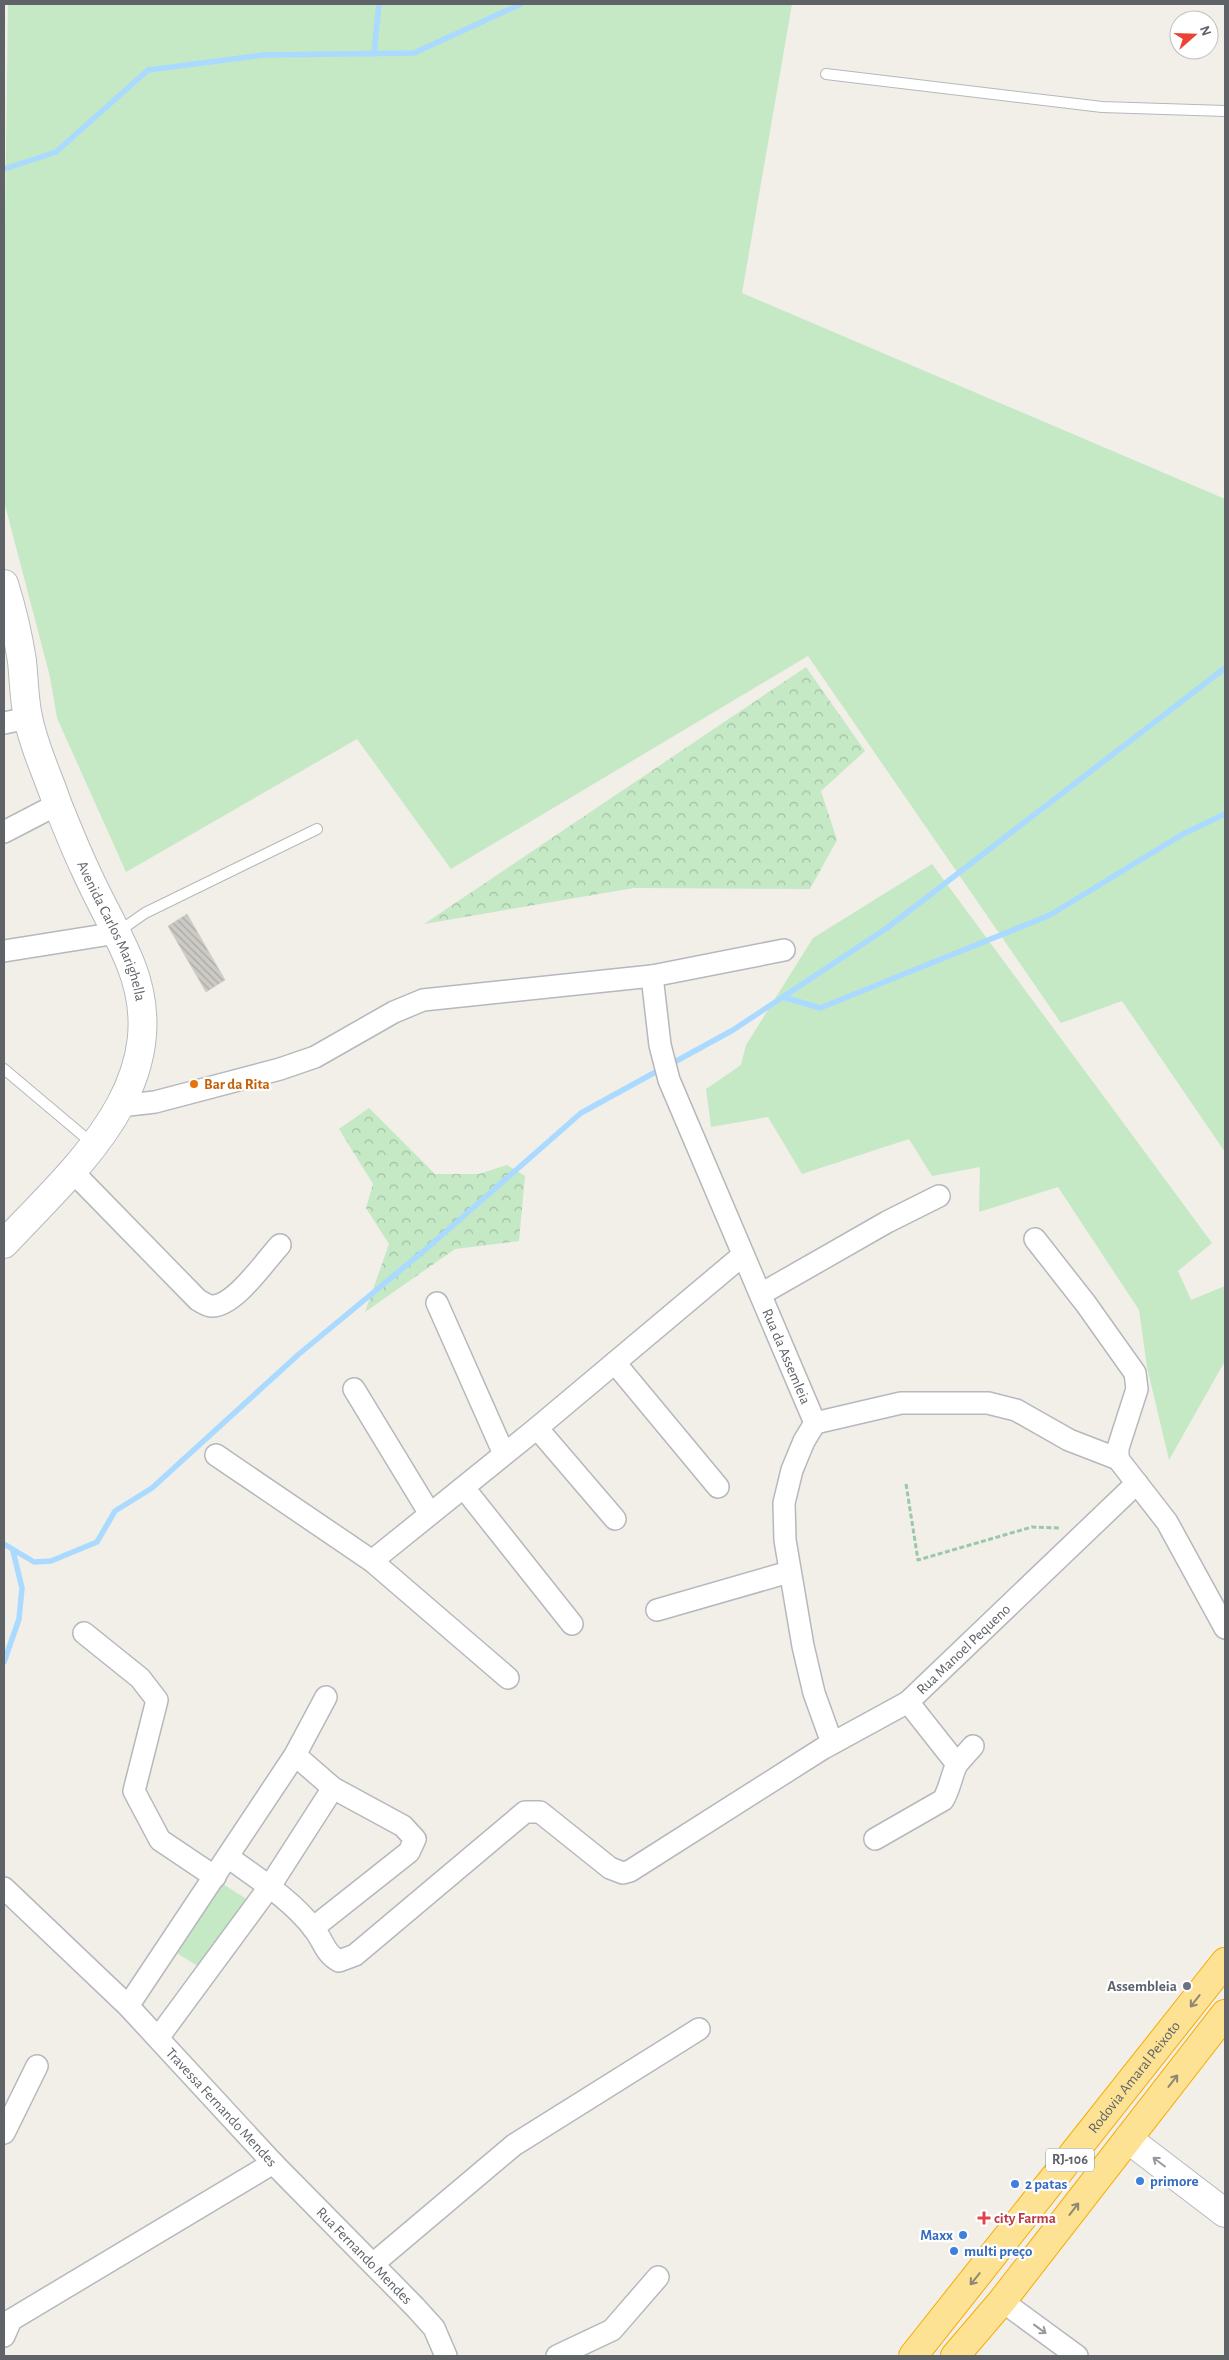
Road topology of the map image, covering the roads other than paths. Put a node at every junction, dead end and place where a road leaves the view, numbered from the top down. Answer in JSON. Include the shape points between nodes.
{"nodes":[{"id":1,"x":826,"y":74,"type":"dead end"},
{"id":2,"x":1225,"y":112,"type":"edge"},
{"id":3,"x":4,"y":584,"type":"edge"},
{"id":4,"x":16,"y":720,"type":"edge"},
{"id":5,"x":58,"y":804,"type":"junction"},
{"id":6,"x":317,"y":829,"type":"dead end"},
{"id":7,"x":4,"y":832,"type":"edge"},
{"id":8,"x":117,"y":933,"type":"junction"},
{"id":9,"x":784,"y":950,"type":"dead end"},
{"id":10,"x":4,"y":951,"type":"edge"},
{"id":11,"x":652,"y":976,"type":"junction"},
{"id":12,"x":4,"y":1070,"type":"edge"},
{"id":13,"x":120,"y":1106,"type":"junction"},
{"id":14,"x":94,"y":1144,"type":"junction"},
{"id":15,"x":72,"y":1171,"type":"junction"},
{"id":16,"x":939,"y":1196,"type":"dead end"},
{"id":17,"x":1035,"y":1239,"type":"dead end"},
{"id":18,"x":4,"y":1244,"type":"edge"},
{"id":19,"x":280,"y":1244,"type":"dead end"},
{"id":20,"x":743,"y":1255,"type":"junction"},
{"id":21,"x":761,"y":1294,"type":"junction"},
{"id":22,"x":437,"y":1303,"type":"dead end"},
{"id":23,"x":615,"y":1363,"type":"junction"},
{"id":24,"x":354,"y":1389,"type":"dead end"},
{"id":25,"x":815,"y":1423,"type":"junction"},
{"id":26,"x":537,"y":1428,"type":"junction"},
{"id":27,"x":504,"y":1454,"type":"junction"},
{"id":28,"x":216,"y":1455,"type":"dead end"},
{"id":29,"x":1118,"y":1459,"type":"junction"},
{"id":30,"x":1137,"y":1483,"type":"junction"},
{"id":31,"x":718,"y":1487,"type":"dead end"},
{"id":32,"x":464,"y":1488,"type":"junction"},
{"id":33,"x":430,"y":1514,"type":"junction"},
{"id":34,"x":615,"y":1519,"type":"dead end"},
{"id":35,"x":372,"y":1561,"type":"junction"},
{"id":36,"x":789,"y":1572,"type":"junction"},
{"id":37,"x":657,"y":1610,"type":"dead end"},
{"id":38,"x":572,"y":1624,"type":"dead end"},
{"id":39,"x":1225,"y":1628,"type":"edge"},
{"id":40,"x":84,"y":1633,"type":"dead end"},
{"id":41,"x":508,"y":1678,"type":"dead end"},
{"id":42,"x":326,"y":1697,"type":"dead end"},
{"id":43,"x":908,"y":1702,"type":"junction"},
{"id":44,"x":832,"y":1743,"type":"junction"},
{"id":45,"x":973,"y":1746,"type":"dead end"},
{"id":46,"x":294,"y":1755,"type":"junction"},
{"id":47,"x":957,"y":1764,"type":"junction"},
{"id":48,"x":333,"y":1788,"type":"junction"},
{"id":49,"x":875,"y":1839,"type":"dead end"},
{"id":50,"x":228,"y":1858,"type":"junction"},
{"id":51,"x":215,"y":1877,"type":"junction"},
{"id":52,"x":270,"y":1886,"type":"junction"},
{"id":53,"x":4,"y":1888,"type":"edge"},
{"id":54,"x":313,"y":1928,"type":"junction"},
{"id":55,"x":1225,"y":1962,"type":"edge"},
{"id":56,"x":128,"y":2006,"type":"junction"},
{"id":57,"x":1225,"y":2014,"type":"edge"},
{"id":58,"x":699,"y":2029,"type":"dead end"},
{"id":59,"x":158,"y":2038,"type":"junction"},
{"id":60,"x":37,"y":2066,"type":"dead end"},
{"id":61,"x":4,"y":2134,"type":"edge"},
{"id":62,"x":1128,"y":2139,"type":"junction"},
{"id":63,"x":273,"y":2163,"type":"junction"},
{"id":64,"x":1225,"y":2213,"type":"edge"},
{"id":65,"x":373,"y":2264,"type":"junction"},
{"id":66,"x":658,"y":2277,"type":"dead end"},
{"id":67,"x":1002,"y":2301,"type":"junction"},
{"id":68,"x":6,"y":2325,"type":"edge"},
{"id":69,"x":446,"y":2356,"type":"edge"},
{"id":70,"x":557,"y":2356,"type":"edge"},
{"id":71,"x":913,"y":2356,"type":"edge"},
{"id":72,"x":955,"y":2356,"type":"edge"},
{"id":73,"x":1077,"y":2356,"type":"edge"}],
"edges":[{"from":1,"to":2,"type":"lane","via":[[1102,107]]},
{"from":3,"to":4,"type":"street","name":"Avenida Carlos Marighella","via":[[22,660]]},
{"from":4,"to":5,"type":"street","name":"Avenida Carlos Marighella"},
{"from":5,"to":7,"type":"street"},
{"from":5,"to":8,"type":"street","name":"Avenida Carlos Marighella","via":[[84,869]]},
{"from":6,"to":8,"type":"lane","via":[[145,912]]},
{"from":8,"to":10,"type":"street"},
{"from":8,"to":13,"type":"street","name":"Avenida Carlos Marighella","via":[[138,987],[144,1029],[137,1067]]},
{"from":9,"to":11,"type":"street"},
{"from":11,"to":13,"type":"street","via":[[423,1000],[394,1012],[315,1057],[155,1102]]},
{"from":11,"to":20,"type":"street","name":"Rua da Assemleia","via":[[660,1045],[669,1080]]},
{"from":12,"to":14,"type":"lane"},
{"from":13,"to":14,"type":"street","name":"Avenida Carlos Marighella"},
{"from":14,"to":15,"type":"street","name":"Avenida Carlos Marighella"},
{"from":15,"to":18,"type":"street","name":"Avenida Carlos Marighella"},
{"from":15,"to":19,"type":"street","via":[[198,1300],[210,1306],[224,1304],[235,1296]]},
{"from":16,"to":21,"type":"street"},
{"from":17,"to":29,"type":"street","via":[[1135,1373],[1137,1389],[1118,1448]]},
{"from":20,"to":21,"type":"street","name":"Rua da Assemleia"},
{"from":20,"to":23,"type":"street"},
{"from":21,"to":25,"type":"street","name":"Rua da Assemleia"},
{"from":22,"to":27,"type":"street"},
{"from":23,"to":26,"type":"street"},
{"from":23,"to":31,"type":"street"},
{"from":24,"to":33,"type":"street"},
{"from":25,"to":29,"type":"street","via":[[901,1403],[988,1403],[1016,1410],[1069,1440]]},
{"from":25,"to":36,"type":"street","name":"Rua da Assemleia","via":[[792,1470],[784,1503]]},
{"from":26,"to":27,"type":"street"},
{"from":26,"to":34,"type":"street"},
{"from":27,"to":32,"type":"street"},
{"from":28,"to":35,"type":"street"},
{"from":29,"to":30,"type":"street"},
{"from":30,"to":39,"type":"street","via":[[1167,1522]]},
{"from":30,"to":43,"type":"street","name":"Rua Manoel Pequeno"},
{"from":32,"to":33,"type":"street"},
{"from":32,"to":38,"type":"street"},
{"from":33,"to":35,"type":"street"},
{"from":35,"to":41,"type":"street"},
{"from":36,"to":37,"type":"street"},
{"from":36,"to":44,"type":"street","name":"Rua da Assemleia","via":[[814,1693]]},
{"from":40,"to":51,"type":"street","via":[[140,1678],[157,1700],[134,1791],[160,1840]]},
{"from":42,"to":46,"type":"street"},
{"from":43,"to":44,"type":"street","name":"Rua Manoel Pequeno"},
{"from":43,"to":47,"type":"street"},
{"from":44,"to":54,"type":"street","name":"Rua Manoel Pequeno","via":[[630,1871],[622,1873],[610,1868],[540,1812],[525,1812],[355,1955],[339,1961],[332,1958]]},
{"from":45,"to":47,"type":"street"},
{"from":46,"to":48,"type":"street"},
{"from":46,"to":50,"type":"street"},
{"from":47,"to":49,"type":"street","via":[[943,1800]]},
{"from":48,"to":52,"type":"street"},
{"from":48,"to":54,"type":"street","via":[[403,1826],[415,1838],[409,1852]]},
{"from":50,"to":51,"type":"street"},
{"from":50,"to":52,"type":"street"},
{"from":51,"to":56,"type":"street"},
{"from":52,"to":54,"type":"street"},
{"from":52,"to":59,"type":"street"},
{"from":53,"to":56,"type":"street","name":"Travessa Fernando Mendes"},
{"from":55,"to":71,"type":"highway","name":"Rodovia Amaral Peixoto","number":"RJ-106","one_way":true},
{"from":56,"to":59,"type":"street","name":"Travessa Fernando Mendes"},
{"from":62,"to":57,"type":"highway","number":"RJ-106","one_way":true},
{"from":58,"to":65,"type":"street","via":[[514,2145]]},
{"from":59,"to":63,"type":"street","name":"Travessa Fernando Mendes"},
{"from":60,"to":61,"type":"street"},
{"from":64,"to":62,"type":"street","one_way":true},
{"from":67,"to":62,"type":"highway","number":"RJ-106","one_way":true},
{"from":63,"to":65,"type":"street","name":"Rua Fernando Mendes"},
{"from":63,"to":68,"type":"street","name":"Travessa Fernando Mendes"},
{"from":65,"to":69,"type":"street","name":"Rua Fernando Mendes","via":[[434,2328]]},
{"from":66,"to":70,"type":"street","via":[[612,2330]]},
{"from":67,"to":72,"type":"highway","number":"RJ-106"},
{"from":67,"to":73,"type":"street","one_way":true}]}
